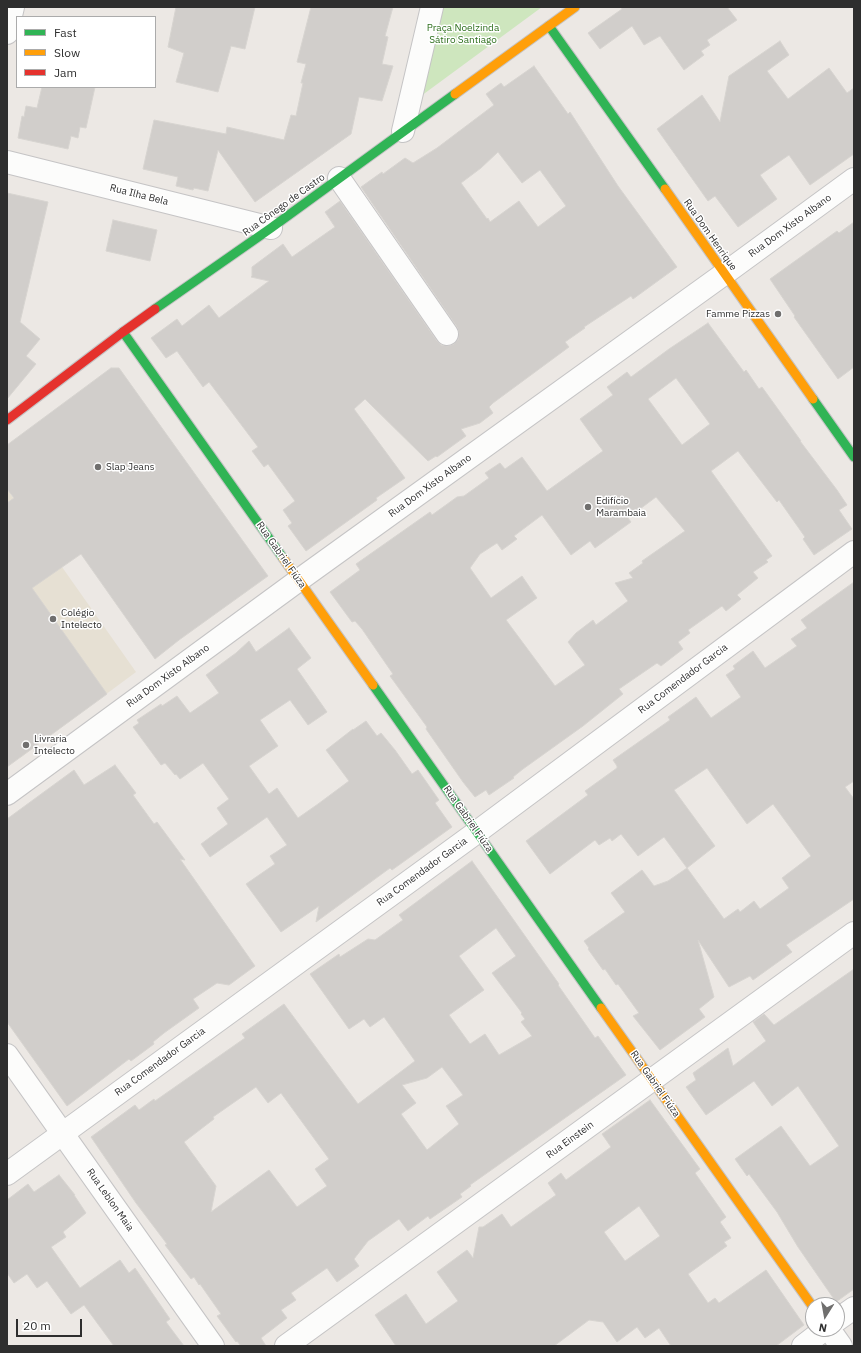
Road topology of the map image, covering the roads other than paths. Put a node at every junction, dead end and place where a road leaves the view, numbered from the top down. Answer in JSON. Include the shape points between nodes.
{"nodes":[{"id":1,"x":13,"y":7,"type":"edge"},
{"id":2,"x":432,"y":7,"type":"edge"},
{"id":3,"x":575,"y":7,"type":"edge"},
{"id":4,"x":548,"y":26,"type":"junction"},
{"id":5,"x":7,"y":32,"type":"edge"},
{"id":6,"x":403,"y":131,"type":"junction"},
{"id":7,"x":7,"y":162,"type":"edge"},
{"id":8,"x":339,"y":178,"type":"junction"},
{"id":9,"x":854,"y":179,"type":"edge"},
{"id":10,"x":271,"y":228,"type":"junction"},
{"id":11,"x":724,"y":274,"type":"junction"},
{"id":12,"x":124,"y":332,"type":"junction"},
{"id":13,"x":447,"y":334,"type":"dead end"},
{"id":14,"x":7,"y":420,"type":"edge"},
{"id":15,"x":854,"y":457,"type":"edge"},
{"id":16,"x":854,"y":552,"type":"edge"},
{"id":17,"x":299,"y":580,"type":"junction"},
{"id":18,"x":7,"y":794,"type":"edge"},
{"id":19,"x":477,"y":832,"type":"junction"},
{"id":20,"x":854,"y":933,"type":"edge"},
{"id":21,"x":7,"y":1055,"type":"edge"},
{"id":22,"x":652,"y":1080,"type":"junction"},
{"id":23,"x":63,"y":1133,"type":"junction"},
{"id":24,"x":7,"y":1174,"type":"edge"},
{"id":25,"x":806,"y":1297,"type":"edge"},
{"id":26,"x":854,"y":1308,"type":"edge"},
{"id":27,"x":845,"y":1314,"type":"edge"},
{"id":28,"x":815,"y":1337,"type":"edge"},
{"id":29,"x":835,"y":1337,"type":"edge"},
{"id":30,"x":213,"y":1346,"type":"edge"},
{"id":31,"x":286,"y":1346,"type":"edge"},
{"id":32,"x":803,"y":1346,"type":"edge"},
{"id":33,"x":841,"y":1346,"type":"edge"}],
"edges":[{"from":1,"to":5,"type":"street"},
{"from":2,"to":6,"type":"street"},
{"from":3,"to":4,"type":"street","name":"Rua Cônego de Castro"},
{"from":4,"to":6,"type":"street","name":"Rua Cônego de Castro"},
{"from":4,"to":11,"type":"street","name":"Rua Dom Henrique"},
{"from":6,"to":8,"type":"street","name":"Rua Cônego de Castro"},
{"from":7,"to":10,"type":"street","name":"Rua Ilha Bela"},
{"from":8,"to":10,"type":"street","name":"Rua Cônego de Castro"},
{"from":8,"to":13,"type":"street"},
{"from":9,"to":11,"type":"street","name":"Rua Dom Xisto Albano"},
{"from":10,"to":12,"type":"street","name":"Rua Cônego de Castro"},
{"from":11,"to":15,"type":"street","name":"Rua Dom Henrique"},
{"from":11,"to":17,"type":"street","name":"Rua Dom Xisto Albano"},
{"from":12,"to":14,"type":"street","name":"Rua Cônego de Castro"},
{"from":12,"to":17,"type":"street","name":"Rua Gabriel Fiúza"},
{"from":16,"to":19,"type":"street","name":"Rua Comendador Garcia"},
{"from":17,"to":18,"type":"street","name":"Rua Dom Xisto Albano"},
{"from":17,"to":19,"type":"street","name":"Rua Gabriel Fiúza"},
{"from":19,"to":22,"type":"street","name":"Rua Gabriel Fiúza"},
{"from":19,"to":23,"type":"street","name":"Rua Comendador Garcia"},
{"from":20,"to":22,"type":"street","name":"Rua Einstein"},
{"from":21,"to":23,"type":"street","name":"Rua Leblon Maia"},
{"from":22,"to":25,"type":"street","name":"Rua Gabriel Fiúza"},
{"from":22,"to":31,"type":"street","name":"Rua Einstein"},
{"from":23,"to":24,"type":"street","name":"Rua Comendador Garcia"},
{"from":23,"to":30,"type":"street","name":"Rua Leblon Maia"},
{"from":26,"to":27,"type":"street"},
{"from":28,"to":32,"type":"street"},
{"from":29,"to":33,"type":"street"}]}
